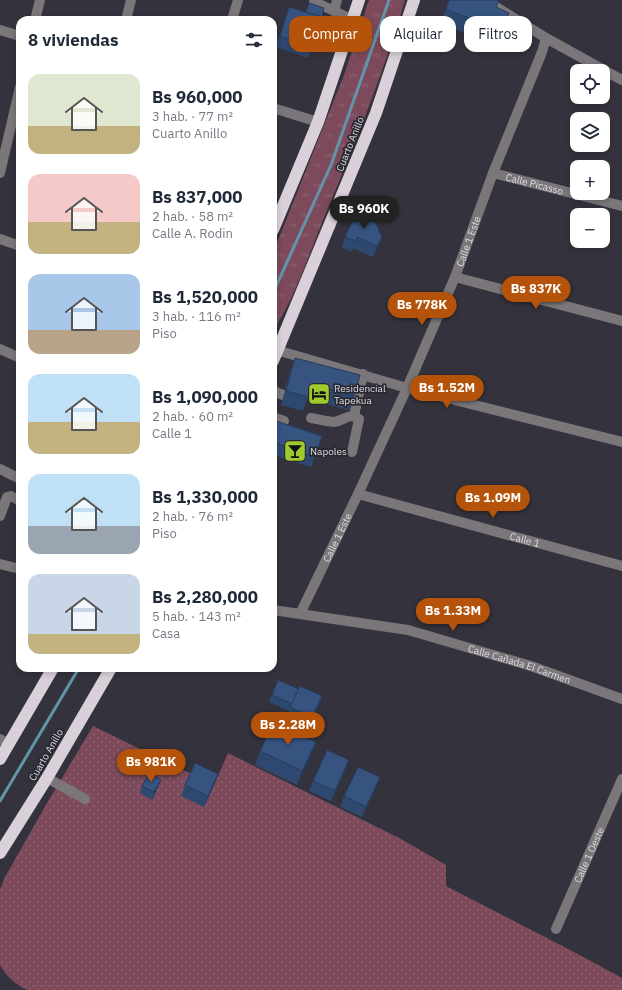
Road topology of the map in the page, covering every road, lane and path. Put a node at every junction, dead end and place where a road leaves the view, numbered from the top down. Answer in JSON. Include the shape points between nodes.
{"nodes":[{"id":1,"x":40,"y":0,"type":"edge"},
{"id":2,"x":131,"y":0,"type":"edge"},
{"id":3,"x":238,"y":0,"type":"edge"},
{"id":4,"x":314,"y":0,"type":"edge"},
{"id":5,"x":337,"y":0,"type":"edge"},
{"id":6,"x":359,"y":0,"type":"edge"},
{"id":7,"x":414,"y":0,"type":"edge"},
{"id":8,"x":485,"y":0,"type":"edge"},
{"id":9,"x":334,"y":11,"type":"junction"},
{"id":10,"x":36,"y":16,"type":"edge"},
{"id":11,"x":127,"y":16,"type":"edge"},
{"id":12,"x":233,"y":16,"type":"edge"},
{"id":13,"x":345,"y":16,"type":"edge"},
{"id":14,"x":354,"y":16,"type":"edge"},
{"id":15,"x":0,"y":30,"type":"edge"},
{"id":16,"x":16,"y":35,"type":"edge"},
{"id":17,"x":546,"y":38,"type":"junction"},
{"id":18,"x":342,"y":52,"type":"edge"},
{"id":19,"x":622,"y":80,"type":"edge"},
{"id":20,"x":16,"y":104,"type":"edge"},
{"id":21,"x":277,"y":109,"type":"edge"},
{"id":22,"x":318,"y":122,"type":"junction"},
{"id":23,"x":0,"y":173,"type":"edge"},
{"id":24,"x":493,"y":173,"type":"junction"},
{"id":25,"x":622,"y":206,"type":"edge"},
{"id":26,"x":277,"y":220,"type":"edge"},
{"id":27,"x":0,"y":239,"type":"edge"},
{"id":28,"x":16,"y":245,"type":"edge"},
{"id":29,"x":455,"y":277,"type":"junction"},
{"id":30,"x":622,"y":321,"type":"edge"},
{"id":31,"x":277,"y":347,"type":"edge"},
{"id":32,"x":0,"y":349,"type":"edge"},
{"id":33,"x":277,"y":349,"type":"edge"},
{"id":34,"x":16,"y":356,"type":"edge"},
{"id":35,"x":363,"y":374,"type":"junction"},
{"id":36,"x":407,"y":388,"type":"junction"},
{"id":37,"x":354,"y":416,"type":"junction"},
{"id":38,"x":277,"y":418,"type":"edge"},
{"id":39,"x":311,"y":418,"type":"dead end"},
{"id":40,"x":284,"y":421,"type":"dead end"},
{"id":41,"x":622,"y":442,"type":"edge"},
{"id":42,"x":352,"y":452,"type":"dead end"},
{"id":43,"x":0,"y":469,"type":"edge"},
{"id":44,"x":16,"y":477,"type":"edge"},
{"id":45,"x":358,"y":494,"type":"junction"},
{"id":46,"x":16,"y":499,"type":"edge"},
{"id":47,"x":0,"y":516,"type":"edge"},
{"id":48,"x":0,"y":564,"type":"edge"},
{"id":49,"x":622,"y":566,"type":"edge"},
{"id":50,"x":16,"y":568,"type":"edge"},
{"id":51,"x":277,"y":611,"type":"edge"},
{"id":52,"x":300,"y":614,"type":"junction"},
{"id":53,"x":50,"y":672,"type":"edge"},
{"id":54,"x":109,"y":672,"type":"edge"},
{"id":55,"x":622,"y":699,"type":"edge"},
{"id":56,"x":4,"y":742,"type":"edge"},
{"id":57,"x":0,"y":759,"type":"edge"},
{"id":58,"x":47,"y":778,"type":"junction"},
{"id":59,"x":622,"y":780,"type":"edge"},
{"id":60,"x":85,"y":799,"type":"dead end"},
{"id":61,"x":0,"y":853,"type":"edge"},
{"id":62,"x":556,"y":930,"type":"dead end"}],
"edges":[{"from":1,"to":10,"type":"street"},
{"from":2,"to":11,"type":"street"},
{"from":3,"to":12,"type":"street"},
{"from":4,"to":9,"type":"street"},
{"from":5,"to":9,"type":"street"},
{"from":6,"to":14,"type":"highway"},
{"from":7,"to":31,"type":"highway","name":"Cuarto Anillo","via":[[376,113]]},
{"from":8,"to":17,"type":"street"},
{"from":9,"to":13,"type":"street"},
{"from":15,"to":16,"type":"street"},
{"from":17,"to":19,"type":"street"},
{"from":17,"to":24,"type":"street","name":"Calle 1 Este"},
{"from":18,"to":22,"type":"highway"},
{"from":20,"to":23,"type":"street"},
{"from":21,"to":22,"type":"street"},
{"from":22,"to":26,"type":"highway"},
{"from":24,"to":25,"type":"street","name":"Calle Picasso"},
{"from":24,"to":29,"type":"street","name":"Calle 1 Este"},
{"from":27,"to":28,"type":"street"},
{"from":29,"to":30,"type":"street"},
{"from":29,"to":36,"type":"street","name":"Calle 1 Este"},
{"from":32,"to":34,"type":"street"},
{"from":33,"to":35,"type":"street"},
{"from":35,"to":36,"type":"street"},
{"from":35,"to":37,"type":"street"},
{"from":36,"to":41,"type":"street"},
{"from":36,"to":45,"type":"street","name":"Calle 1 Este"},
{"from":37,"to":39,"type":"street","via":[[334,422]]},
{"from":37,"to":42,"type":"street","via":[[360,420]]},
{"from":38,"to":40,"type":"street"},
{"from":43,"to":44,"type":"street"},
{"from":45,"to":49,"type":"street","name":"Calle 1"},
{"from":45,"to":52,"type":"street","name":"Calle 1 Este"},
{"from":46,"to":47,"type":"street","via":[[7,497]]},
{"from":48,"to":50,"type":"street"},
{"from":51,"to":52,"type":"street","name":"Calle Cañada El Carmen"},
{"from":52,"to":55,"type":"street","name":"Calle Cañada El Carmen","via":[[408,630],[531,666]]},
{"from":53,"to":56,"type":"highway"},
{"from":54,"to":58,"type":"highway","name":"Cuarto Anillo"},
{"from":56,"to":57,"type":"highway"},
{"from":58,"to":60,"type":"street"},
{"from":58,"to":61,"type":"highway","name":"Cuarto Anillo"},
{"from":59,"to":62,"type":"street","name":"Calle 1 Oeste"}]}
